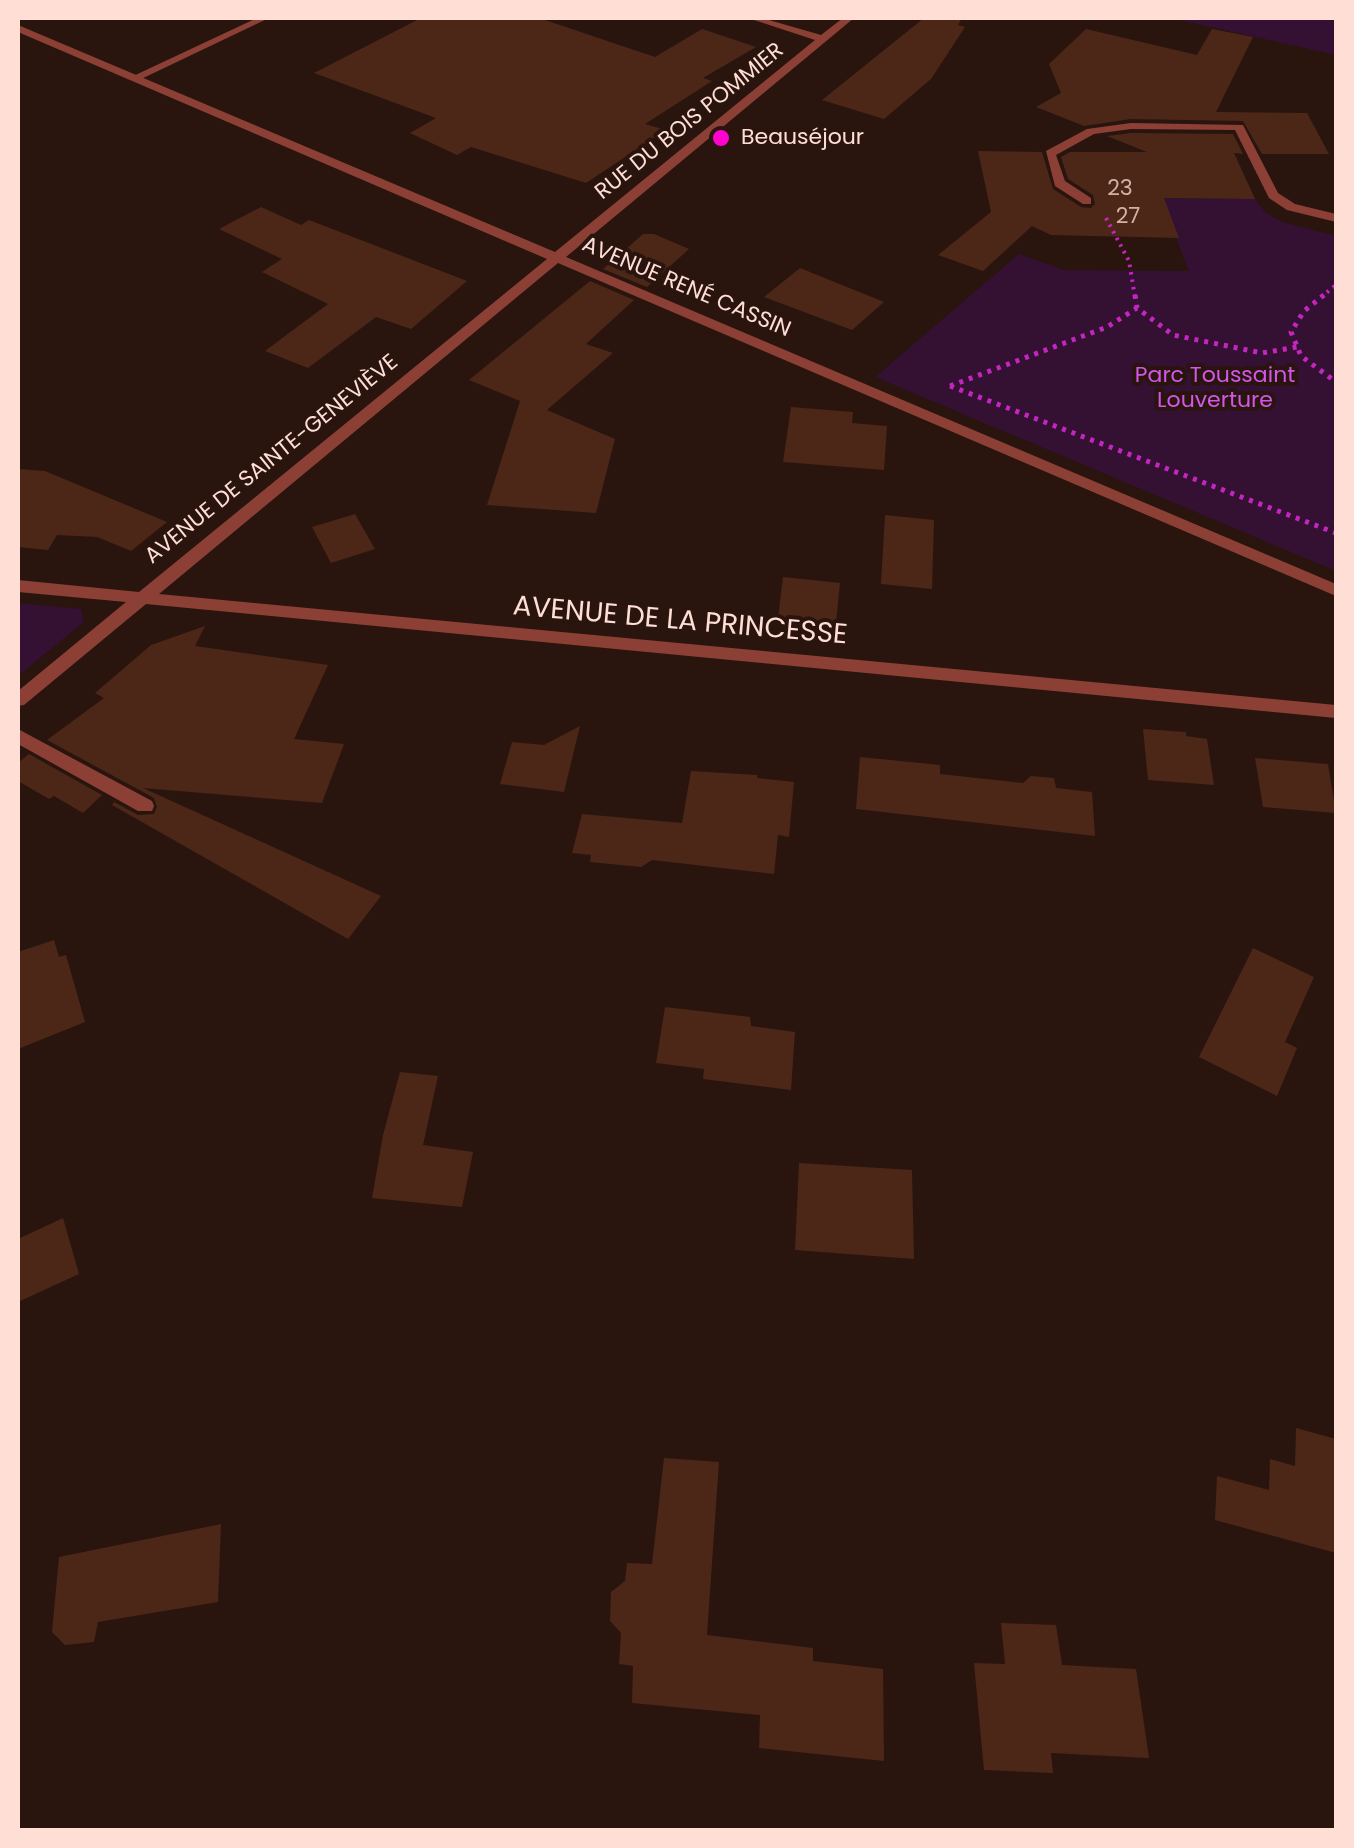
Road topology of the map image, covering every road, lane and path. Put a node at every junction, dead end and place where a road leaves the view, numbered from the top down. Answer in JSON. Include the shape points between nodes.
{"nodes":[{"id":1,"x":264,"y":18,"type":"edge"},
{"id":2,"x":753,"y":18,"type":"edge"},
{"id":3,"x":848,"y":18,"type":"edge"},
{"id":4,"x":18,"y":28,"type":"edge"},
{"id":5,"x":822,"y":39,"type":"junction"},
{"id":6,"x":135,"y":78,"type":"junction"},
{"id":7,"x":1087,"y":201,"type":"joint"},
{"id":8,"x":1336,"y":218,"type":"edge"},
{"id":9,"x":556,"y":257,"type":"junction"},
{"id":10,"x":1336,"y":286,"type":"edge"},
{"id":11,"x":1137,"y":308,"type":"junction"},
{"id":12,"x":1298,"y":347,"type":"junction"},
{"id":13,"x":1336,"y":382,"type":"edge"},
{"id":14,"x":950,"y":386,"type":"junction"},
{"id":15,"x":912,"y":408,"type":"junction"},
{"id":16,"x":1336,"y":534,"type":"edge"},
{"id":17,"x":18,"y":586,"type":"edge"},
{"id":18,"x":1336,"y":590,"type":"edge"},
{"id":19,"x":139,"y":598,"type":"junction"},
{"id":20,"x":18,"y":700,"type":"edge"},
{"id":21,"x":1336,"y":712,"type":"edge"},
{"id":22,"x":18,"y":736,"type":"edge"},
{"id":23,"x":145,"y":806,"type":"dead end"}],
"edges":[{"from":1,"to":6,"type":"street"},
{"from":2,"to":5,"type":"street"},
{"from":3,"to":5,"type":"street","name":"RUE DU BOIS POMMIER"},
{"from":4,"to":6,"type":"street","name":"AVENUE RENÉ CASSIN"},
{"from":5,"to":9,"type":"street","name":"RUE DU BOIS POMMIER"},
{"from":6,"to":9,"type":"street","name":"AVENUE RENÉ CASSIN"},
{"from":7,"to":8,"type":"street","via":[[1059,183],[1050,154],[1091,131],[1240,127],[1273,194]]},
{"from":7,"to":11,"type":"path","via":[[1102,211],[1130,261]]},
{"from":9,"to":15,"type":"street","name":"AVENUE RENÉ CASSIN"},
{"from":9,"to":19,"type":"street","name":"AVENUE DE SAINTE-GENEVIÈVE"},
{"from":10,"to":12,"type":"path","via":[[1304,311],[1291,332]]},
{"from":11,"to":12,"type":"path","via":[[1173,335],[1262,353]]},
{"from":11,"to":14,"type":"path","via":[[1107,327]]},
{"from":12,"to":13,"type":"path"},
{"from":14,"to":15,"type":"path"},
{"from":14,"to":16,"type":"path"},
{"from":15,"to":18,"type":"street","name":"AVENUE RENÉ CASSIN"},
{"from":17,"to":19,"type":"street","name":"AVENUE DE LA PRINCESSE"},
{"from":19,"to":20,"type":"street","name":"AVENUE DE SAINTE-GENEVIÈVE"},
{"from":19,"to":21,"type":"street","name":"AVENUE DE LA PRINCESSE"},
{"from":22,"to":23,"type":"street"}]}
